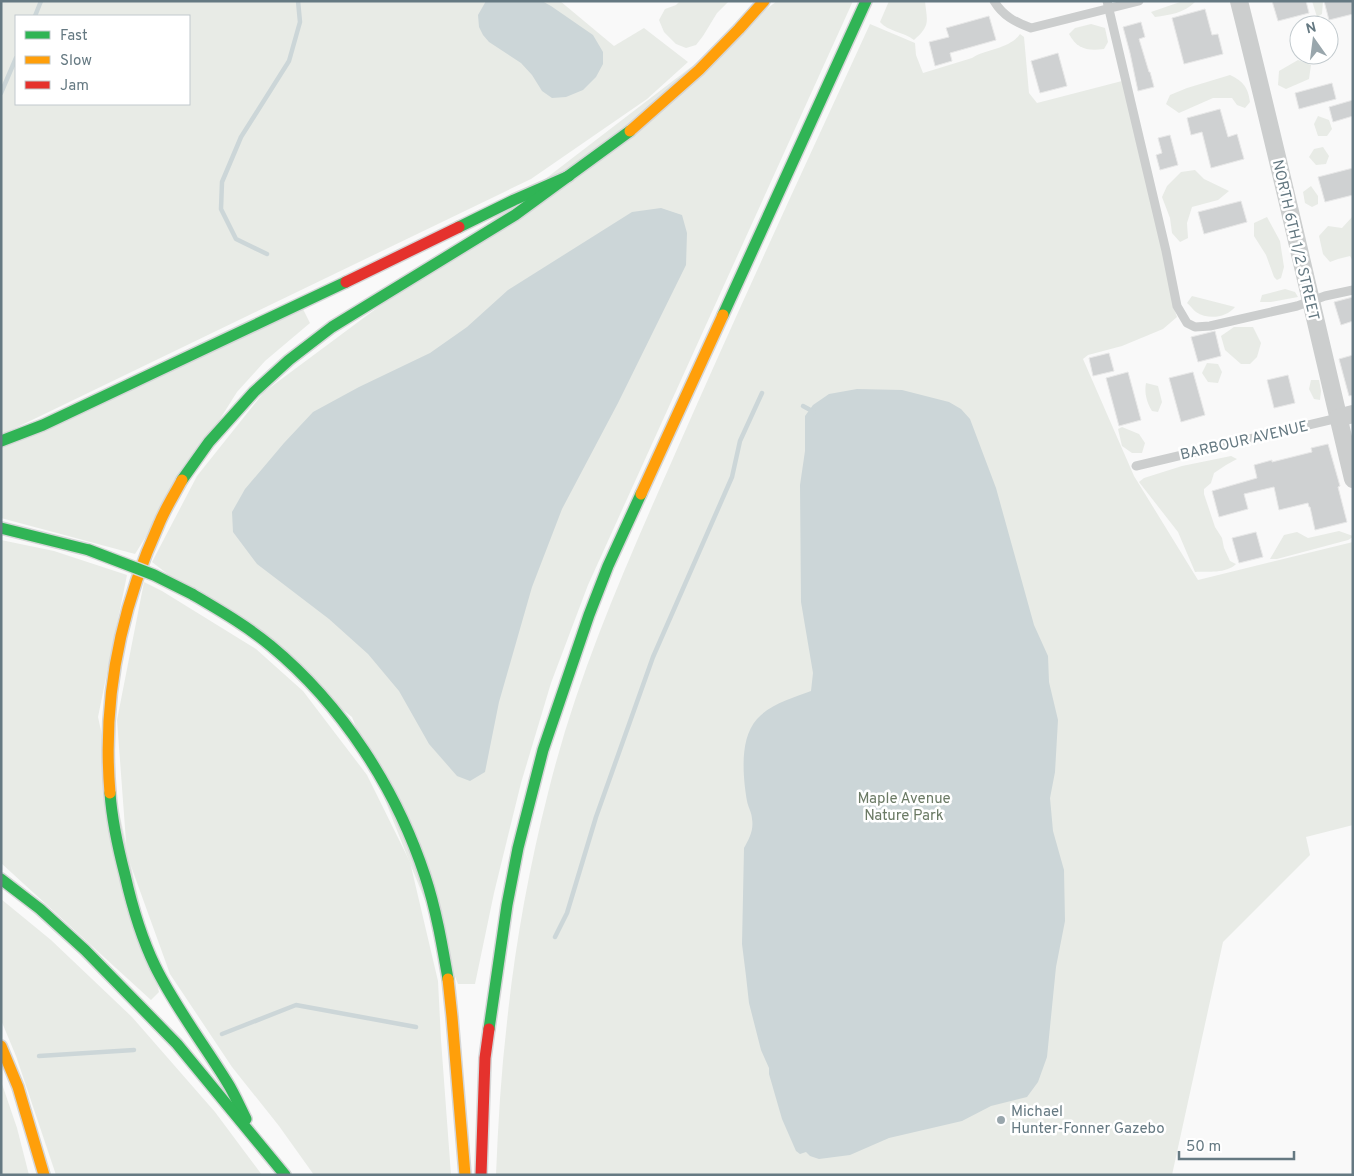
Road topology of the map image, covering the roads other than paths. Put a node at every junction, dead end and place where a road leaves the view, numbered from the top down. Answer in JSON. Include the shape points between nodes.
{"nodes":[{"id":1,"x":764,"y":1,"type":"edge"},
{"id":2,"x":866,"y":1,"type":"edge"},
{"id":3,"x":994,"y":1,"type":"edge"},
{"id":4,"x":1140,"y":1,"type":"edge"},
{"id":5,"x":1239,"y":1,"type":"edge"},
{"id":6,"x":1108,"y":5,"type":"edge"},
{"id":7,"x":569,"y":176,"type":"junction"},
{"id":8,"x":1353,"y":290,"type":"edge"},
{"id":9,"x":1310,"y":302,"type":"junction"},
{"id":10,"x":1345,"y":416,"type":"edge"},
{"id":11,"x":1,"y":441,"type":"edge"},
{"id":12,"x":1136,"y":466,"type":"dead end"},
{"id":13,"x":1353,"y":479,"type":"edge"},
{"id":14,"x":1,"y":528,"type":"edge"},
{"id":15,"x":1,"y":879,"type":"edge"},
{"id":16,"x":1,"y":1046,"type":"edge"},
{"id":17,"x":256,"y":1138,"type":"junction"},
{"id":18,"x":44,"y":1175,"type":"edge"},
{"id":19,"x":285,"y":1175,"type":"edge"},
{"id":20,"x":465,"y":1175,"type":"edge"},
{"id":21,"x":481,"y":1175,"type":"edge"}],
"edges":[{"from":1,"to":7,"type":"main road","via":[[668,100]]},
{"from":2,"to":21,"type":"main road","via":[[608,566],[588,615],[543,750],[518,848],[494,986],[485,1058]]},
{"from":3,"to":6,"type":"lane","via":[[1015,22],[1031,28]]},
{"from":4,"to":6,"type":"lane"},
{"from":5,"to":9,"type":"street","name":"NORTH 6TH 1/2 STREET"},
{"from":6,"to":9,"type":"lane","via":[[1176,306],[1187,323],[1195,327],[1210,326]]},
{"from":7,"to":11,"type":"main road","via":[[60,417]]},
{"from":7,"to":17,"type":"main road","via":[[515,215],[332,327],[254,392],[209,442],[183,479],[159,523],[126,613],[114,664],[107,763],[119,852],[143,938],[155,966],[182,1014],[228,1083]]},
{"from":8,"to":9,"type":"lane"},
{"from":9,"to":10,"type":"street","name":"NORTH 6TH 1/2 STREET"},
{"from":10,"to":12,"type":"lane","name":"BARBOUR AVENUE"},
{"from":10,"to":13,"type":"street","name":"NORTH 6TH 1/2 STREET"},
{"from":14,"to":20,"type":"main road","bridge":true,"via":[[89,550],[136,566],[228,614],[271,646],[317,691],[369,759],[400,813],[425,875],[437,920],[450,995]]},
{"from":15,"to":17,"type":"main road","via":[[40,909],[124,989],[177,1044]]},
{"from":16,"to":18,"type":"main road","via":[[18,1087]]},
{"from":17,"to":19,"type":"main road"}]}
